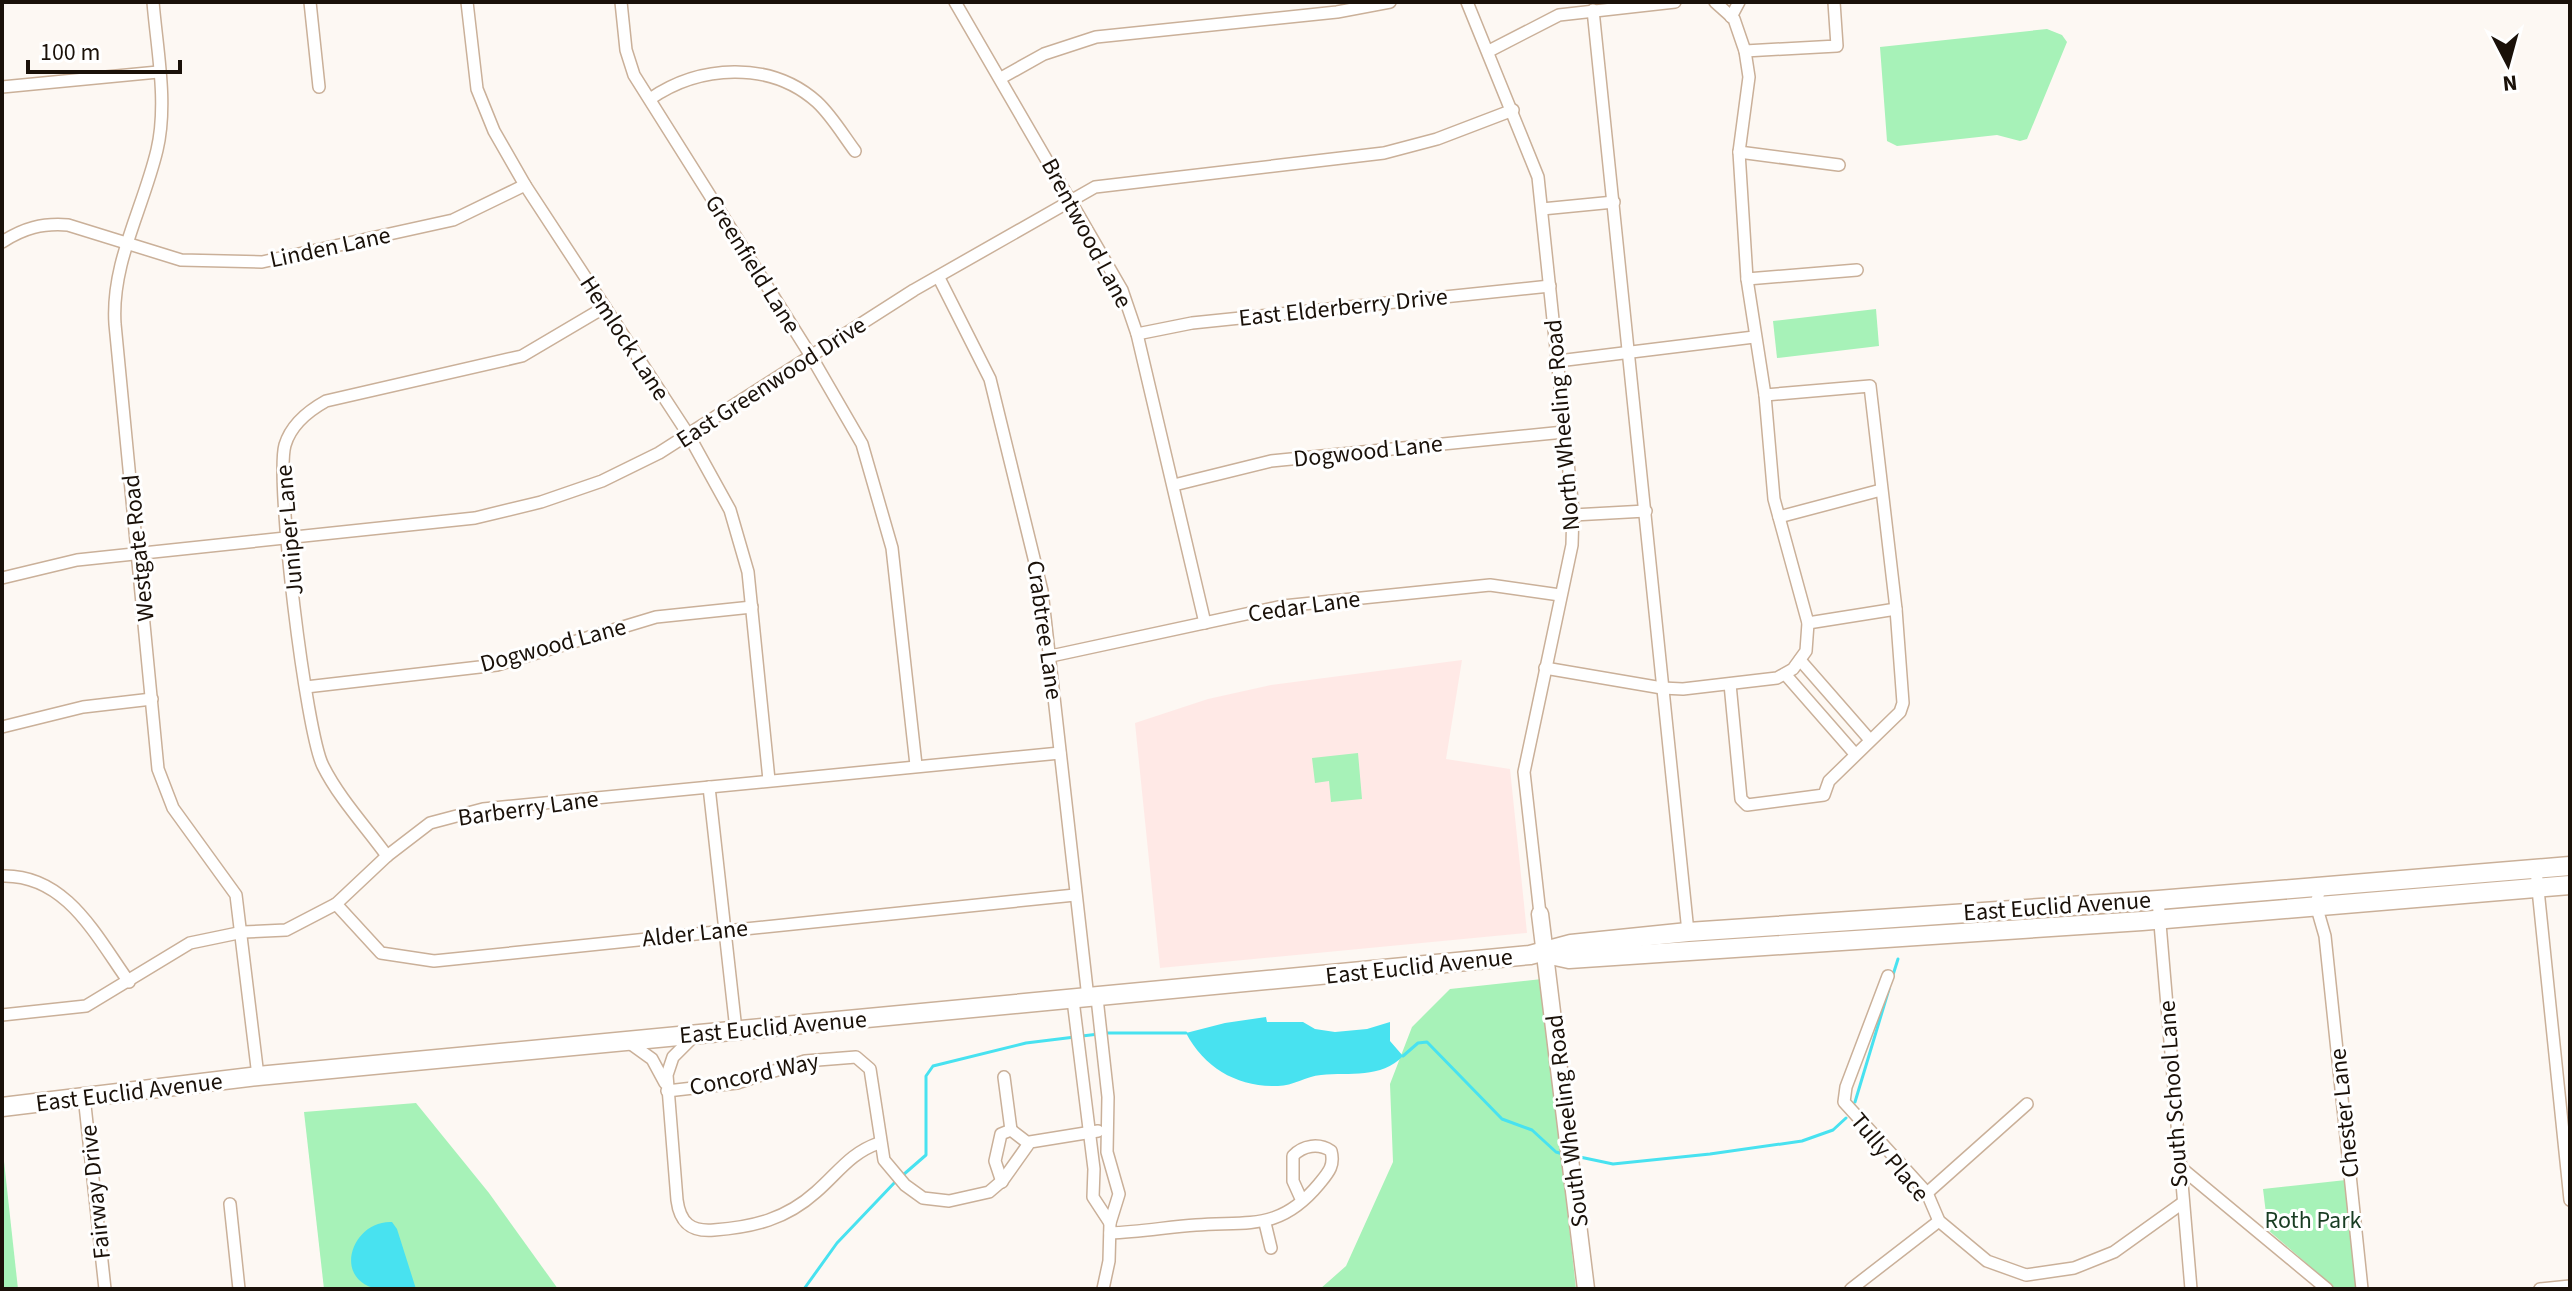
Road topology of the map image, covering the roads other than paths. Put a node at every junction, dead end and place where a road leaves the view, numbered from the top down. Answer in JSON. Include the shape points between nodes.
{"nodes":[{"id":1,"x":153,"y":2,"type":"edge"},
{"id":2,"x":310,"y":2,"type":"edge"},
{"id":3,"x":467,"y":2,"type":"edge"},
{"id":4,"x":621,"y":2,"type":"edge"},
{"id":5,"x":955,"y":2,"type":"edge"},
{"id":6,"x":1390,"y":2,"type":"edge"},
{"id":7,"x":1467,"y":2,"type":"edge"},
{"id":8,"x":1675,"y":2,"type":"edge"},
{"id":9,"x":1715,"y":2,"type":"edge"},
{"id":10,"x":1739,"y":2,"type":"edge"},
{"id":11,"x":1834,"y":2,"type":"edge"},
{"id":12,"x":1658,"y":3,"type":"edge"},
{"id":13,"x":1593,"y":10,"type":"junction"},
{"id":14,"x":1731,"y":17,"type":"junction"},
{"id":15,"x":1489,"y":51,"type":"junction"},
{"id":16,"x":1745,"y":51,"type":"junction"},
{"id":17,"x":158,"y":72,"type":"junction"},
{"id":18,"x":1001,"y":78,"type":"junction"},
{"id":19,"x":2,"y":87,"type":"edge"},
{"id":20,"x":319,"y":87,"type":"dead end"},
{"id":21,"x":650,"y":99,"type":"junction"},
{"id":22,"x":1513,"y":110,"type":"junction"},
{"id":23,"x":855,"y":151,"type":"dead end"},
{"id":24,"x":1739,"y":152,"type":"junction"},
{"id":25,"x":1839,"y":165,"type":"dead end"},
{"id":26,"x":525,"y":185,"type":"junction"},
{"id":27,"x":1071,"y":201,"type":"junction"},
{"id":28,"x":1614,"y":202,"type":"junction"},
{"id":29,"x":1542,"y":209,"type":"junction"},
{"id":30,"x":2,"y":242,"type":"edge"},
{"id":31,"x":128,"y":244,"type":"junction"},
{"id":32,"x":1857,"y":270,"type":"dead end"},
{"id":33,"x":939,"y":278,"type":"junction"},
{"id":34,"x":1747,"y":279,"type":"junction"},
{"id":35,"x":1550,"y":286,"type":"junction"},
{"id":36,"x":605,"y":307,"type":"junction"},
{"id":37,"x":1137,"y":334,"type":"junction"},
{"id":38,"x":1754,"y":337,"type":"junction"},
{"id":39,"x":1631,"y":352,"type":"junction"},
{"id":40,"x":811,"y":356,"type":"junction"},
{"id":41,"x":1558,"y":361,"type":"junction"},
{"id":42,"x":1765,"y":395,"type":"junction"},
{"id":43,"x":1564,"y":432,"type":"junction"},
{"id":44,"x":688,"y":434,"type":"junction"},
{"id":45,"x":1174,"y":485,"type":"junction"},
{"id":46,"x":1881,"y":490,"type":"junction"},
{"id":47,"x":1646,"y":511,"type":"junction"},
{"id":48,"x":1573,"y":515,"type":"junction"},
{"id":49,"x":1779,"y":517,"type":"junction"},
{"id":50,"x":287,"y":538,"type":"junction"},
{"id":51,"x":139,"y":554,"type":"junction"},
{"id":52,"x":2,"y":578,"type":"edge"},
{"id":53,"x":1560,"y":595,"type":"junction"},
{"id":54,"x":752,"y":607,"type":"junction"},
{"id":55,"x":1896,"y":609,"type":"junction"},
{"id":56,"x":1205,"y":623,"type":"junction"},
{"id":57,"x":1808,"y":623,"type":"junction"},
{"id":58,"x":1051,"y":656,"type":"junction"},
{"id":59,"x":1800,"y":660,"type":"junction"},
{"id":60,"x":1545,"y":668,"type":"junction"},
{"id":61,"x":1785,"y":674,"type":"junction"},
{"id":62,"x":1730,"y":684,"type":"junction"},
{"id":63,"x":306,"y":687,"type":"junction"},
{"id":64,"x":1662,"y":688,"type":"junction"},
{"id":65,"x":152,"y":699,"type":"junction"},
{"id":66,"x":2,"y":727,"type":"edge"},
{"id":67,"x":1870,"y":740,"type":"junction"},
{"id":68,"x":1060,"y":753,"type":"junction"},
{"id":69,"x":1855,"y":754,"type":"junction"},
{"id":70,"x":916,"y":765,"type":"junction"},
{"id":71,"x":769,"y":780,"type":"junction"},
{"id":72,"x":709,"y":787,"type":"junction"},
{"id":73,"x":387,"y":856,"type":"junction"},
{"id":74,"x":2570,"y":866,"type":"edge"},
{"id":75,"x":2,"y":876,"type":"edge"},
{"id":76,"x":2537,"y":879,"type":"junction"},
{"id":77,"x":2570,"y":885,"type":"edge"},
{"id":78,"x":1075,"y":895,"type":"junction"},
{"id":79,"x":2322,"y":899,"type":"junction"},
{"id":80,"x":2158,"y":900,"type":"junction"},
{"id":81,"x":336,"y":904,"type":"junction"},
{"id":82,"x":1540,"y":914,"type":"joint"},
{"id":83,"x":2160,"y":920,"type":"junction"},
{"id":84,"x":723,"y":930,"type":"junction"},
{"id":85,"x":243,"y":932,"type":"junction"},
{"id":86,"x":1688,"y":932,"type":"junction"},
{"id":87,"x":1546,"y":954,"type":"junction"},
{"id":88,"x":1888,"y":976,"type":"dead end"},
{"id":89,"x":129,"y":982,"type":"junction"},
{"id":90,"x":1086,"y":999,"type":"junction"},
{"id":91,"x":2,"y":1015,"type":"edge"},
{"id":92,"x":736,"y":1030,"type":"junction"},
{"id":93,"x":696,"y":1034,"type":"junction"},
{"id":94,"x":627,"y":1041,"type":"junction"},
{"id":95,"x":258,"y":1076,"type":"junction"},
{"id":96,"x":1004,"y":1077,"type":"dead end"},
{"id":97,"x":667,"y":1091,"type":"junction"},
{"id":98,"x":84,"y":1096,"type":"junction"},
{"id":99,"x":2027,"y":1104,"type":"dead end"},
{"id":100,"x":2,"y":1107,"type":"edge"},
{"id":101,"x":1011,"y":1130,"type":"junction"},
{"id":102,"x":1094,"y":1132,"type":"junction"},
{"id":103,"x":879,"y":1143,"type":"junction"},
{"id":104,"x":1028,"y":1143,"type":"junction"},
{"id":105,"x":2180,"y":1167,"type":"junction"},
{"id":106,"x":1002,"y":1182,"type":"junction"},
{"id":107,"x":1927,"y":1193,"type":"junction"},
{"id":108,"x":2570,"y":1200,"type":"edge"},
{"id":109,"x":1302,"y":1201,"type":"junction"},
{"id":110,"x":230,"y":1204,"type":"dead end"},
{"id":111,"x":2181,"y":1204,"type":"junction"},
{"id":112,"x":1939,"y":1221,"type":"junction"},
{"id":113,"x":1265,"y":1223,"type":"junction"},
{"id":114,"x":1110,"y":1228,"type":"junction"},
{"id":115,"x":1271,"y":1248,"type":"dead end"},
{"id":116,"x":2570,"y":1286,"type":"edge"},
{"id":117,"x":105,"y":1289,"type":"edge"},
{"id":118,"x":239,"y":1289,"type":"edge"},
{"id":119,"x":1103,"y":1289,"type":"edge"},
{"id":120,"x":1586,"y":1289,"type":"edge"},
{"id":121,"x":1851,"y":1289,"type":"edge"},
{"id":122,"x":2191,"y":1289,"type":"edge"},
{"id":123,"x":2327,"y":1289,"type":"edge"},
{"id":124,"x":2362,"y":1289,"type":"edge"},
{"id":125,"x":2540,"y":1289,"type":"edge"}],
"edges":[{"from":1,"to":17,"type":"street","name":"Westgate Road"},
{"from":2,"to":20,"type":"street"},
{"from":3,"to":26,"type":"street","name":"Hemlock Lane","via":[[481,101]]},
{"from":4,"to":21,"type":"street","name":"Greenfield Lane","via":[[630,62]]},
{"from":5,"to":18,"type":"street","name":"Brentwood Lane"},
{"from":6,"to":18,"type":"street","via":[[1096,37],[1044,54]]},
{"from":7,"to":15,"type":"street","name":"North Wheeling Road"},
{"from":8,"to":12,"type":"street"},
{"from":9,"to":14,"type":"street"},
{"from":10,"to":14,"type":"street"},
{"from":11,"to":16,"type":"street","via":[[1837,46]]},
{"from":12,"to":13,"type":"street"},
{"from":13,"to":15,"type":"street","via":[[1559,15]]},
{"from":13,"to":28,"type":"street"},
{"from":14,"to":16,"type":"street"},
{"from":15,"to":22,"type":"street","name":"North Wheeling Road"},
{"from":16,"to":24,"type":"street","via":[[1749,77]]},
{"from":17,"to":19,"type":"street"},
{"from":17,"to":31,"type":"street","name":"Westgate Road","via":[[158,149]]},
{"from":18,"to":27,"type":"street","name":"Brentwood Lane"},
{"from":21,"to":23,"type":"street","via":[[676,83],[707,74],[760,74],[792,85],[818,103]]},
{"from":21,"to":40,"type":"street","name":"Greenfield Lane"},
{"from":22,"to":27,"type":"street","name":"East Greenwood Drive","via":[[1384,153],[1115,182]]},
{"from":22,"to":29,"type":"street","name":"North Wheeling Road","via":[[1534,160]]},
{"from":24,"to":25,"type":"street"},
{"from":24,"to":34,"type":"street"},
{"from":26,"to":31,"type":"street","name":"Linden Lane","via":[[453,220],[262,262],[181,260]]},
{"from":26,"to":36,"type":"street","name":"Hemlock Lane"},
{"from":27,"to":33,"type":"street","name":"East Greenwood Drive"},
{"from":27,"to":37,"type":"street","name":"Brentwood Lane","via":[[1122,290]]},
{"from":28,"to":29,"type":"street"},
{"from":28,"to":39,"type":"street"},
{"from":29,"to":35,"type":"street","name":"North Wheeling Road"},
{"from":30,"to":31,"type":"street","name":"Linden Lane","via":[[49,223]]},
{"from":31,"to":51,"type":"street","name":"Westgate Road","via":[[113,300]]},
{"from":32,"to":34,"type":"street"},
{"from":33,"to":40,"type":"street","name":"East Greenwood Drive"},
{"from":33,"to":58,"type":"street","name":"Crabtree Lane","via":[[977,346],[995,395],[1040,578]]},
{"from":34,"to":38,"type":"street"},
{"from":35,"to":37,"type":"street","name":"East Elderberry Drive","via":[[1204,321]]},
{"from":35,"to":41,"type":"street","name":"North Wheeling Road"},
{"from":36,"to":44,"type":"street","name":"Hemlock Lane"},
{"from":36,"to":50,"type":"street","name":"Juniper Lane","via":[[522,356],[339,396],[311,410],[294,427],[282,457]]},
{"from":37,"to":45,"type":"street","name":"Brentwood Lane"},
{"from":38,"to":39,"type":"street"},
{"from":38,"to":42,"type":"street"},
{"from":39,"to":41,"type":"street"},
{"from":39,"to":47,"type":"street"},
{"from":40,"to":44,"type":"street","name":"East Greenwood Drive"},
{"from":40,"to":70,"type":"street","name":"Greenfield Lane","via":[[862,444],[886,520]]},
{"from":41,"to":43,"type":"street","name":"North Wheeling Road"},
{"from":42,"to":46,"type":"street","via":[[1870,386]]},
{"from":42,"to":49,"type":"street"},
{"from":43,"to":45,"type":"street","name":"Dogwood Lane","via":[[1271,461]]},
{"from":43,"to":48,"type":"street","name":"North Wheeling Road"},
{"from":44,"to":50,"type":"street","name":"East Greenwood Drive","via":[[614,475],[522,508]]},
{"from":44,"to":54,"type":"street","name":"Hemlock Lane","via":[[721,489],[738,531]]},
{"from":45,"to":56,"type":"street","name":"Brentwood Lane"},
{"from":46,"to":49,"type":"street"},
{"from":46,"to":55,"type":"street"},
{"from":47,"to":48,"type":"street"},
{"from":47,"to":64,"type":"street"},
{"from":48,"to":53,"type":"street","name":"North Wheeling Road"},
{"from":49,"to":57,"type":"street"},
{"from":50,"to":51,"type":"street","name":"East Greenwood Drive"},
{"from":50,"to":63,"type":"street","name":"Juniper Lane"},
{"from":51,"to":52,"type":"street","name":"East Greenwood Drive","via":[[48,565]]},
{"from":51,"to":65,"type":"street","name":"Westgate Road"},
{"from":53,"to":56,"type":"street","name":"Cedar Lane","via":[[1490,585],[1283,606]]},
{"from":53,"to":60,"type":"street","name":"North Wheeling Road"},
{"from":54,"to":63,"type":"street","name":"Dogwood Lane","via":[[656,617],[497,665]]},
{"from":54,"to":71,"type":"street","name":"Hemlock Lane"},
{"from":55,"to":57,"type":"street"},
{"from":55,"to":67,"type":"street","via":[[1903,703]]},
{"from":56,"to":58,"type":"street","name":"Cedar Lane"},
{"from":57,"to":59,"type":"street","via":[[1809,639]]},
{"from":58,"to":68,"type":"street","name":"Crabtree Lane"},
{"from":59,"to":61,"type":"street"},
{"from":59,"to":67,"type":"street"},
{"from":60,"to":64,"type":"street"},
{"from":60,"to":82,"type":"street","name":"North Wheeling Road","via":[[1524,772]]},
{"from":61,"to":62,"type":"street"},
{"from":61,"to":69,"type":"street"},
{"from":62,"to":64,"type":"street"},
{"from":62,"to":69,"type":"street","via":[[1741,799],[1747,805],[1824,795],[1829,781]]},
{"from":63,"to":73,"type":"street","name":"Juniper Lane","via":[[322,765]]},
{"from":64,"to":86,"type":"street"},
{"from":65,"to":66,"type":"street","via":[[83,707]]},
{"from":65,"to":85,"type":"street","name":"Westgate Road","via":[[158,769],[173,808],[236,895]]},
{"from":67,"to":69,"type":"street"},
{"from":68,"to":70,"type":"street","name":"Barberry Lane"},
{"from":68,"to":78,"type":"street","name":"Crabtree Lane"},
{"from":70,"to":71,"type":"street","name":"Barberry Lane"},
{"from":71,"to":72,"type":"street","name":"Barberry Lane"},
{"from":72,"to":73,"type":"street","name":"Barberry Lane","via":[[483,809],[430,823]]},
{"from":72,"to":84,"type":"street"},
{"from":73,"to":81,"type":"street","name":"Barberry Lane"},
{"from":74,"to":76,"type":"main road","name":"East Euclid Avenue"},
{"from":75,"to":89,"type":"street","via":[[22,875],[58,891]]},
{"from":76,"to":77,"type":"main road","name":"East Euclid Avenue"},
{"from":76,"to":79,"type":"main road","name":"East Euclid Avenue"},
{"from":76,"to":108,"type":"street"},
{"from":78,"to":84,"type":"street","name":"Alder Lane"},
{"from":78,"to":90,"type":"street","name":"Crabtree Lane"},
{"from":79,"to":80,"type":"main road","name":"East Euclid Avenue"},
{"from":79,"to":83,"type":"main road","name":"East Euclid Avenue"},
{"from":79,"to":124,"type":"street","name":"Chester Lane"},
{"from":80,"to":83,"type":"street","name":"South School Lane"},
{"from":80,"to":86,"type":"main road","name":"East Euclid Avenue"},
{"from":81,"to":84,"type":"street","name":"Alder Lane","via":[[381,953],[434,961]]},
{"from":81,"to":85,"type":"street","name":"Barberry Lane","via":[[286,930]]},
{"from":82,"to":87,"type":"street","name":"North Wheeling Road"},
{"from":83,"to":87,"type":"main road","name":"East Euclid Avenue","via":[[1569,959]]},
{"from":83,"to":105,"type":"street","name":"South School Lane"},
{"from":84,"to":92,"type":"street"},
{"from":85,"to":89,"type":"street","name":"Barberry Lane","via":[[190,943]]},
{"from":85,"to":95,"type":"street","name":"Westgate Road"},
{"from":86,"to":87,"type":"main road","name":"East Euclid Avenue","via":[[1571,944]]},
{"from":87,"to":90,"type":"main road","name":"East Euclid Avenue"},
{"from":87,"to":120,"type":"street","name":"South Wheeling Road"},
{"from":88,"to":107,"type":"street","name":"Tully Place","via":[[1844,1102]]},
{"from":89,"to":91,"type":"street","name":"Barberry Lane","via":[[86,1006]]},
{"from":90,"to":92,"type":"main road","name":"East Euclid Avenue"},
{"from":90,"to":102,"type":"street","via":[[1078,1031]]},
{"from":90,"to":114,"type":"street","via":[[1100,1027],[1108,1097],[1107,1152],[1119,1194]]},
{"from":92,"to":93,"type":"main road","name":"East Euclid Avenue"},
{"from":93,"to":94,"type":"main road","name":"East Euclid Avenue"},
{"from":93,"to":97,"type":"street","via":[[673,1057]]},
{"from":94,"to":95,"type":"main road","name":"East Euclid Avenue"},
{"from":94,"to":97,"type":"street","via":[[659,1068]]},
{"from":95,"to":98,"type":"main road","name":"East Euclid Avenue"},
{"from":96,"to":101,"type":"street"},
{"from":97,"to":103,"type":"street","name":"Concord Way","via":[[737,1083],[805,1061],[856,1057],[870,1069]]},
{"from":97,"to":103,"type":"street","via":[[678,1210],[697,1230],[774,1220],[817,1192],[852,1155]]},
{"from":98,"to":100,"type":"main road","name":"East Euclid Avenue"},
{"from":98,"to":117,"type":"street","name":"Fairway Drive"},
{"from":99,"to":107,"type":"street"},
{"from":101,"to":104,"type":"street"},
{"from":101,"to":106,"type":"street","via":[[1001,1134],[997,1144],[995,1161]]},
{"from":102,"to":104,"type":"street"},
{"from":102,"to":114,"type":"street","via":[[1093,1197]]},
{"from":103,"to":106,"type":"street","name":"Concord Way","via":[[894,1174],[923,1198],[949,1201],[989,1192]]},
{"from":104,"to":106,"type":"street"},
{"from":105,"to":111,"type":"street","name":"South School Lane"},
{"from":105,"to":123,"type":"street"},
{"from":107,"to":112,"type":"street","name":"Tully Place"},
{"from":109,"to":109,"type":"street","via":[[1331,1168],[1331,1151],[1324,1147],[1304,1147],[1293,1156],[1293,1181]]},
{"from":109,"to":113,"type":"street"},
{"from":110,"to":118,"type":"street"},
{"from":111,"to":112,"type":"street","name":"Tully Place","via":[[2114,1252],[2074,1268],[2026,1275],[1987,1261]]},
{"from":111,"to":122,"type":"street","name":"South School Lane"},
{"from":112,"to":121,"type":"street"},
{"from":113,"to":114,"type":"street"},
{"from":113,"to":115,"type":"street"},
{"from":114,"to":119,"type":"street"},
{"from":116,"to":125,"type":"street"}]}
